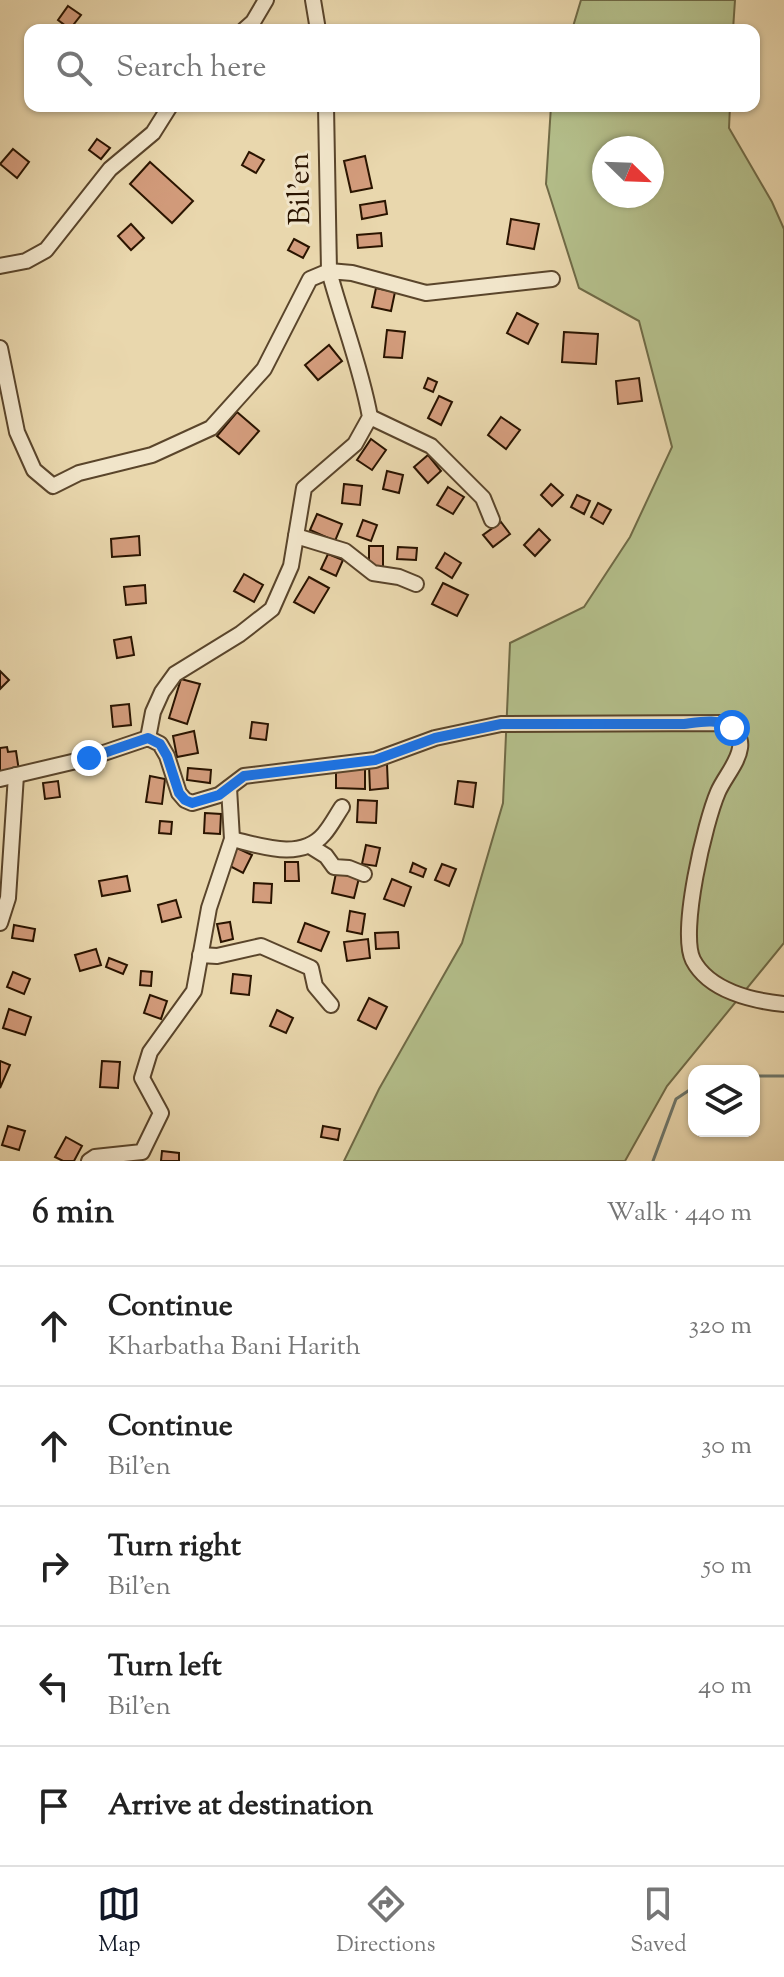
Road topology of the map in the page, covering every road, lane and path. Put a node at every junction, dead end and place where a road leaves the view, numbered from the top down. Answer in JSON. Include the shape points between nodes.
{"nodes":[{"id":1,"x":266,"y":0,"type":"edge"},
{"id":2,"x":313,"y":0,"type":"edge"},
{"id":3,"x":251,"y":24,"type":"edge"},
{"id":4,"x":317,"y":24,"type":"edge"},
{"id":5,"x":166,"y":112,"type":"edge"},
{"id":6,"x":326,"y":112,"type":"edge"},
{"id":7,"x":0,"y":266,"type":"edge"},
{"id":8,"x":329,"y":271,"type":"junction"},
{"id":9,"x":552,"y":279,"type":"dead end"},
{"id":10,"x":0,"y":348,"type":"edge"},
{"id":11,"x":370,"y":417,"type":"junction"},
{"id":12,"x":492,"y":520,"type":"dead end"},
{"id":13,"x":296,"y":536,"type":"junction"},
{"id":14,"x":416,"y":584,"type":"dead end"},
{"id":15,"x":148,"y":738,"type":"junction"},
{"id":16,"x":16,"y":775,"type":"junction"},
{"id":17,"x":0,"y":779,"type":"edge"},
{"id":18,"x":229,"y":788,"type":"junction"},
{"id":19,"x":342,"y":807,"type":"dead end"},
{"id":20,"x":232,"y":839,"type":"junction"},
{"id":21,"x":310,"y":846,"type":"junction"},
{"id":22,"x":364,"y":874,"type":"dead end"},
{"id":23,"x":0,"y":923,"type":"edge"},
{"id":24,"x":200,"y":955,"type":"junction"},
{"id":25,"x":784,"y":1004,"type":"edge"},
{"id":26,"x":331,"y":1005,"type":"dead end"},
{"id":27,"x":89,"y":1161,"type":"edge"}],
"edges":[{"from":1,"to":3,"type":"street"},
{"from":2,"to":4,"type":"street"},
{"from":5,"to":7,"type":"street","via":[[153,133],[110,169],[46,250]]},
{"from":6,"to":8,"type":"street","name":"Bil'en"},
{"from":8,"to":9,"type":"street","via":[[426,293]]},
{"from":8,"to":10,"type":"street","via":[[310,279],[264,369],[211,428],[152,455],[79,473],[53,486],[34,470],[17,432]]},
{"from":8,"to":11,"type":"street","name":"Bil'en","via":[[362,373]]},
{"from":11,"to":12,"type":"street","via":[[431,446],[483,498]]},
{"from":11,"to":13,"type":"street","via":[[355,444],[304,488]]},
{"from":13,"to":14,"type":"street","via":[[345,551],[373,573]]},
{"from":13,"to":15,"type":"street","via":[[291,566],[272,609],[175,674],[153,712]]},
{"from":15,"to":16,"type":"street"},
{"from":15,"to":18,"type":"street","via":[[160,744],[185,800],[203,801]]},
{"from":16,"to":17,"type":"street"},
{"from":16,"to":23,"type":"street","via":[[8,898]]},
{"from":18,"to":20,"type":"street"},
{"from":18,"to":25,"type":"street","via":[[244,776],[375,760],[435,738],[501,724],[726,723],[739,737],[740,748],[709,821],[692,895],[689,946],[703,974],[717,985]]},
{"from":19,"to":21,"type":"street"},
{"from":20,"to":21,"type":"street","via":[[277,851]]},
{"from":20,"to":24,"type":"street"},
{"from":21,"to":22,"type":"street","via":[[334,867]]},
{"from":24,"to":26,"type":"street","via":[[261,946],[311,968],[315,986]]},
{"from":24,"to":27,"type":"street","via":[[194,991],[150,1052],[142,1078],[161,1113],[142,1152]]}]}
